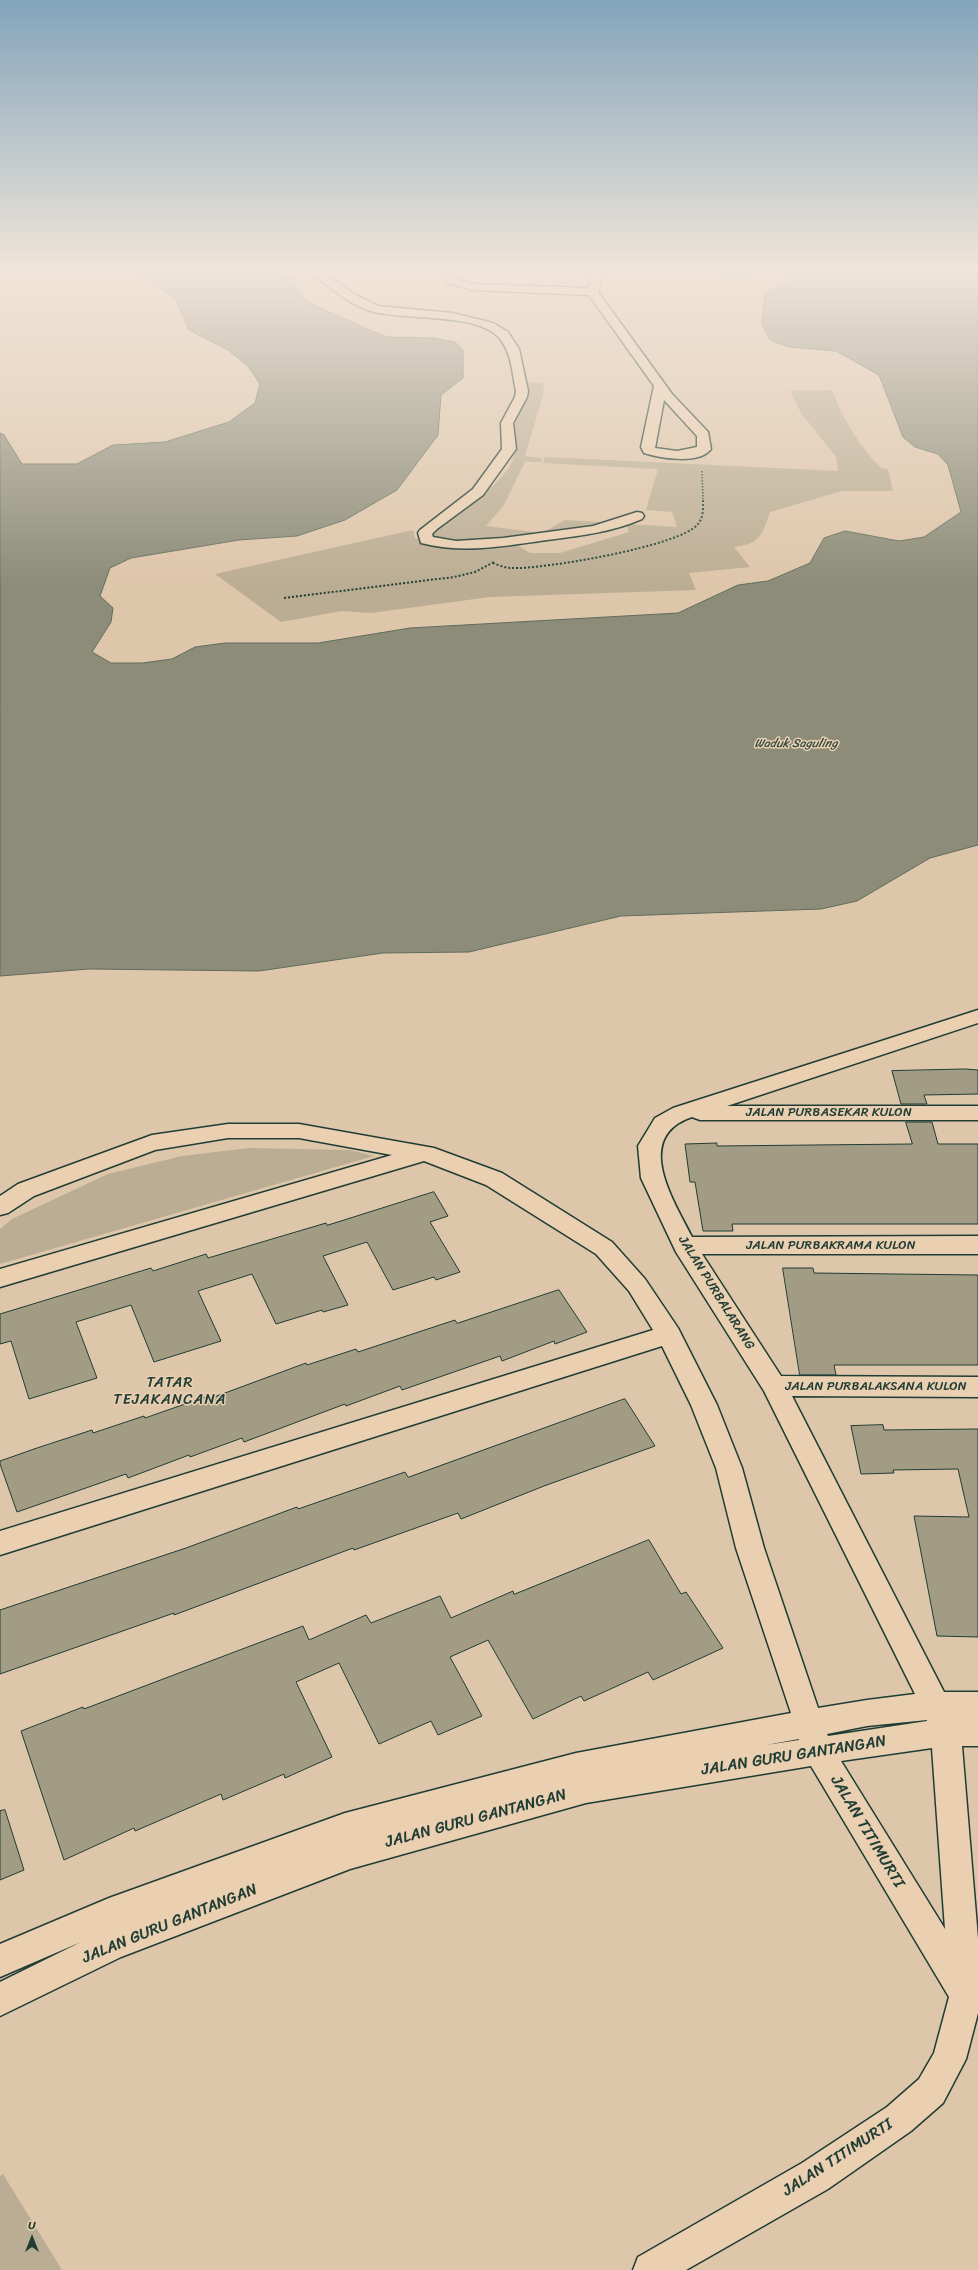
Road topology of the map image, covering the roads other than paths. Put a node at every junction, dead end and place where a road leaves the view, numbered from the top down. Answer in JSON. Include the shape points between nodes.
{"nodes":[{"id":1,"x":518,"y":374,"type":"edge"},
{"id":2,"x":651,"y":374,"type":"edge"},
{"id":3,"x":660,"y":386,"type":"junction"},
{"id":4,"x":637,"y":516,"type":"dead end"},
{"id":5,"x":978,"y":1016,"type":"edge"},
{"id":6,"x":681,"y":1113,"type":"junction"},
{"id":7,"x":978,"y":1113,"type":"edge"},
{"id":8,"x":426,"y":1153,"type":"junction"},
{"id":9,"x":0,"y":1208,"type":"edge"},
{"id":10,"x":978,"y":1245,"type":"edge"},
{"id":11,"x":684,"y":1246,"type":"junction"},
{"id":12,"x":0,"y":1278,"type":"edge"},
{"id":13,"x":669,"y":1335,"type":"junction"},
{"id":14,"x":774,"y":1386,"type":"junction"},
{"id":15,"x":978,"y":1387,"type":"edge"},
{"id":16,"x":0,"y":1542,"type":"edge"},
{"id":17,"x":978,"y":1705,"type":"edge"},
{"id":18,"x":941,"y":1719,"type":"junction"},
{"id":19,"x":808,"y":1722,"type":"junction"},
{"id":20,"x":978,"y":1732,"type":"edge"},
{"id":21,"x":818,"y":1751,"type":"junction"},
{"id":22,"x":0,"y":1961,"type":"edge"},
{"id":23,"x":966,"y":1995,"type":"junction"},
{"id":24,"x":0,"y":1999,"type":"edge"},
{"id":25,"x":650,"y":2270,"type":"edge"}],
"edges":[{"from":1,"to":4,"type":"street","via":[[522,391],[507,423],[508,449],[478,492],[425,533],[426,540],[435,543],[487,545],[609,527]]},
{"from":2,"to":3,"type":"street"},
{"from":3,"to":3,"type":"street","via":[[703,435],[704,449],[694,454],[680,455],[649,450]]},
{"from":5,"to":6,"type":"street","name":"JALAN PURBALARANG"},
{"from":6,"to":7,"type":"street","name":"JALAN PURBASEKAR KULON"},
{"from":6,"to":11,"type":"street","name":"JALAN PURBALARANG","via":[[663,1124],[648,1146],[652,1178]]},
{"from":8,"to":9,"type":"street","name":"JALAN TITIMURTI","via":[[299,1131],[228,1131],[152,1143],[26,1190]]},
{"from":8,"to":12,"type":"street"},
{"from":8,"to":13,"type":"street","name":"JALAN TITIMURTI","via":[[494,1179],[604,1248],[637,1285]]},
{"from":10,"to":11,"type":"street","name":"JALAN PURBAKRAMA KULON"},
{"from":11,"to":14,"type":"street","name":"JALAN PURBALARANG"},
{"from":13,"to":16,"type":"street"},
{"from":13,"to":19,"type":"street","name":"JALAN TITIMURTI","via":[[704,1405],[729,1468],[750,1548]]},
{"from":14,"to":15,"type":"street","name":"JALAN PURBALAKSANA KULON"},
{"from":14,"to":18,"type":"street","name":"JALAN PURBALARANG"},
{"from":17,"to":18,"type":"street","name":"JALAN GURU GANTANGAN"},
{"from":18,"to":19,"type":"street","name":"JALAN GURU GANTANGAN","via":[[866,1713]]},
{"from":18,"to":20,"type":"street","name":"JALAN GURU GANTANGAN"},
{"from":18,"to":21,"type":"street","name":"JALAN GURU GANTANGAN"},
{"from":18,"to":23,"type":"street","name":"JALAN TITIMURTI"},
{"from":19,"to":21,"type":"street","name":"JALAN TITIMURTI"},
{"from":19,"to":22,"type":"street","name":"JALAN GURU GANTANGAN","via":[[576,1767],[345,1828],[109,1914]]},
{"from":21,"to":23,"type":"street","name":"JALAN TITIMURTI"},
{"from":21,"to":24,"type":"street","name":"JALAN GURU GANTANGAN","via":[[586,1789],[350,1854],[113,1944]]},
{"from":23,"to":25,"type":"street","name":"JALAN TITIMURTI","via":[[949,2059],[931,2091],[899,2118],[815,2176]]}]}
